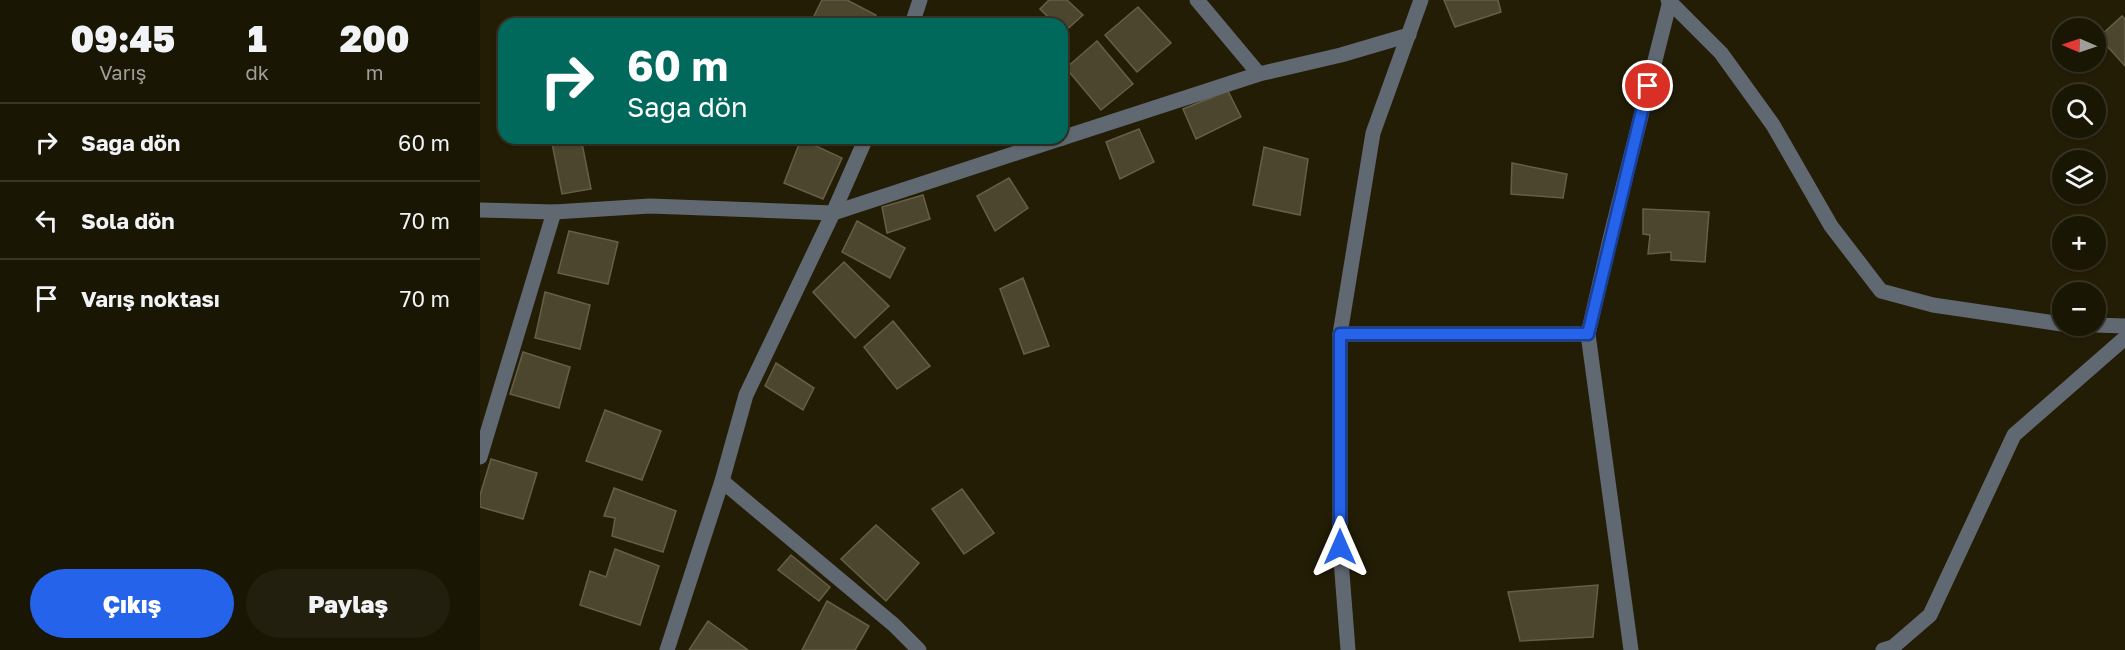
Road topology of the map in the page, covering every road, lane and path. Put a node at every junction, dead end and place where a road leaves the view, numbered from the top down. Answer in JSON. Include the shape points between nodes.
{"nodes":[{"id":1,"x":920,"y":0,"type":"edge"},
{"id":2,"x":1197,"y":0,"type":"edge"},
{"id":3,"x":1421,"y":0,"type":"edge"},
{"id":4,"x":1669,"y":1,"type":"edge"},
{"id":5,"x":914,"y":18,"type":"edge"},
{"id":6,"x":1409,"y":35,"type":"junction"},
{"id":7,"x":1259,"y":74,"type":"junction"},
{"id":8,"x":1068,"y":136,"type":"edge"},
{"id":9,"x":863,"y":144,"type":"edge"},
{"id":10,"x":1044,"y":144,"type":"edge"},
{"id":11,"x":480,"y":210,"type":"edge"},
{"id":12,"x":554,"y":212,"type":"junction"},
{"id":13,"x":833,"y":213,"type":"junction"},
{"id":14,"x":2052,"y":323,"type":"edge"},
{"id":15,"x":2106,"y":325,"type":"edge"},
{"id":16,"x":2125,"y":326,"type":"edge"},
{"id":17,"x":1340,"y":334,"type":"junction"},
{"id":18,"x":1588,"y":334,"type":"junction"},
{"id":19,"x":2125,"y":338,"type":"edge"},
{"id":20,"x":480,"y":457,"type":"edge"},
{"id":21,"x":722,"y":481,"type":"junction"},
{"id":22,"x":668,"y":650,"type":"edge"},
{"id":23,"x":919,"y":650,"type":"edge"},
{"id":24,"x":1348,"y":650,"type":"edge"},
{"id":25,"x":1631,"y":650,"type":"edge"},
{"id":26,"x":1883,"y":650,"type":"edge"}],
"edges":[{"from":1,"to":5,"type":"street"},
{"from":2,"to":7,"type":"street"},
{"from":3,"to":6,"type":"street"},
{"from":4,"to":14,"type":"street","via":[[1727,62],[1773,125],[1831,226],[1881,291],[1933,305]]},
{"from":4,"to":18,"type":"street"},
{"from":6,"to":7,"type":"street"},
{"from":6,"to":17,"type":"street","via":[[1373,133]]},
{"from":7,"to":8,"type":"street"},
{"from":9,"to":13,"type":"street"},
{"from":10,"to":13,"type":"street"},
{"from":11,"to":12,"type":"street"},
{"from":12,"to":13,"type":"street","via":[[650,206]]},
{"from":12,"to":20,"type":"street"},
{"from":13,"to":21,"type":"street","via":[[746,395]]},
{"from":15,"to":16,"type":"street"},
{"from":17,"to":18,"type":"street"},
{"from":17,"to":24,"type":"street","via":[[1340,547]]},
{"from":18,"to":25,"type":"street"},
{"from":19,"to":26,"type":"street","via":[[2014,435],[1929,615],[1893,647]]},
{"from":21,"to":22,"type":"street"},
{"from":21,"to":23,"type":"street"}]}
